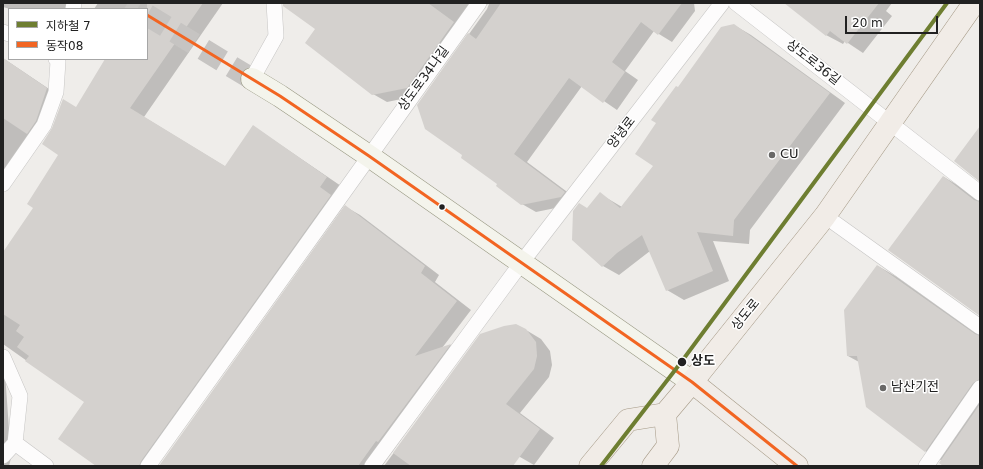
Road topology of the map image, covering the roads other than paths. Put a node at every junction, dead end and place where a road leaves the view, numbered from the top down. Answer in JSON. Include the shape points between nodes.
{"nodes":[{"id":1,"x":274,"y":3,"type":"edge"},
{"id":2,"x":479,"y":3,"type":"edge"},
{"id":3,"x":722,"y":3,"type":"edge"},
{"id":4,"x":736,"y":3,"type":"edge"},
{"id":5,"x":974,"y":3,"type":"edge"},
{"id":6,"x":57,"y":60,"type":"edge"},
{"id":7,"x":252,"y":79,"type":"joint"},
{"id":8,"x":890,"y":123,"type":"junction"},
{"id":9,"x":369,"y":156,"type":"junction"},
{"id":10,"x":3,"y":184,"type":"edge"},
{"id":11,"x":980,"y":193,"type":"edge"},
{"id":12,"x":825,"y":216,"type":"junction"},
{"id":13,"x":522,"y":262,"type":"junction"},
{"id":14,"x":980,"y":327,"type":"edge"},
{"id":15,"x":3,"y":357,"type":"edge"},
{"id":16,"x":692,"y":382,"type":"junction"},
{"id":17,"x":980,"y":388,"type":"edge"},
{"id":18,"x":665,"y":414,"type":"junction"},
{"id":19,"x":15,"y":443,"type":"junction"},
{"id":20,"x":3,"y":456,"type":"edge"},
{"id":21,"x":46,"y":466,"type":"edge"},
{"id":22,"x":148,"y":466,"type":"edge"},
{"id":23,"x":372,"y":466,"type":"edge"},
{"id":24,"x":590,"y":466,"type":"edge"},
{"id":25,"x":653,"y":466,"type":"edge"},
{"id":26,"x":797,"y":466,"type":"edge"},
{"id":27,"x":926,"y":466,"type":"edge"}],
"edges":[{"from":1,"to":7,"type":"lane","via":[[276,36]]},
{"from":2,"to":9,"type":"lane","name":"상도로34나길"},
{"from":3,"to":13,"type":"lane","name":"양녕로"},
{"from":4,"to":8,"type":"lane","name":"상도로36길"},
{"from":5,"to":8,"type":"main road","name":"상도로"},
{"from":6,"to":10,"type":"lane","via":[[56,92],[44,125]]},
{"from":7,"to":9,"type":"main road"},
{"from":8,"to":11,"type":"lane"},
{"from":8,"to":12,"type":"main road","name":"상도로"},
{"from":9,"to":13,"type":"main road"},
{"from":9,"to":22,"type":"lane","name":"상도로34나길"},
{"from":12,"to":14,"type":"lane"},
{"from":12,"to":16,"type":"main road","name":"상도로"},
{"from":13,"to":16,"type":"main road"},
{"from":13,"to":23,"type":"lane","name":"양녕로"},
{"from":15,"to":19,"type":"lane","via":[[20,396]]},
{"from":16,"to":18,"type":"main road","name":"상도로"},
{"from":16,"to":26,"type":"main road"},
{"from":17,"to":27,"type":"lane"},
{"from":18,"to":24,"type":"main road","via":[[628,420]]},
{"from":18,"to":25,"type":"main road","via":[[668,446]]},
{"from":19,"to":20,"type":"lane"},
{"from":19,"to":21,"type":"lane"}]}
